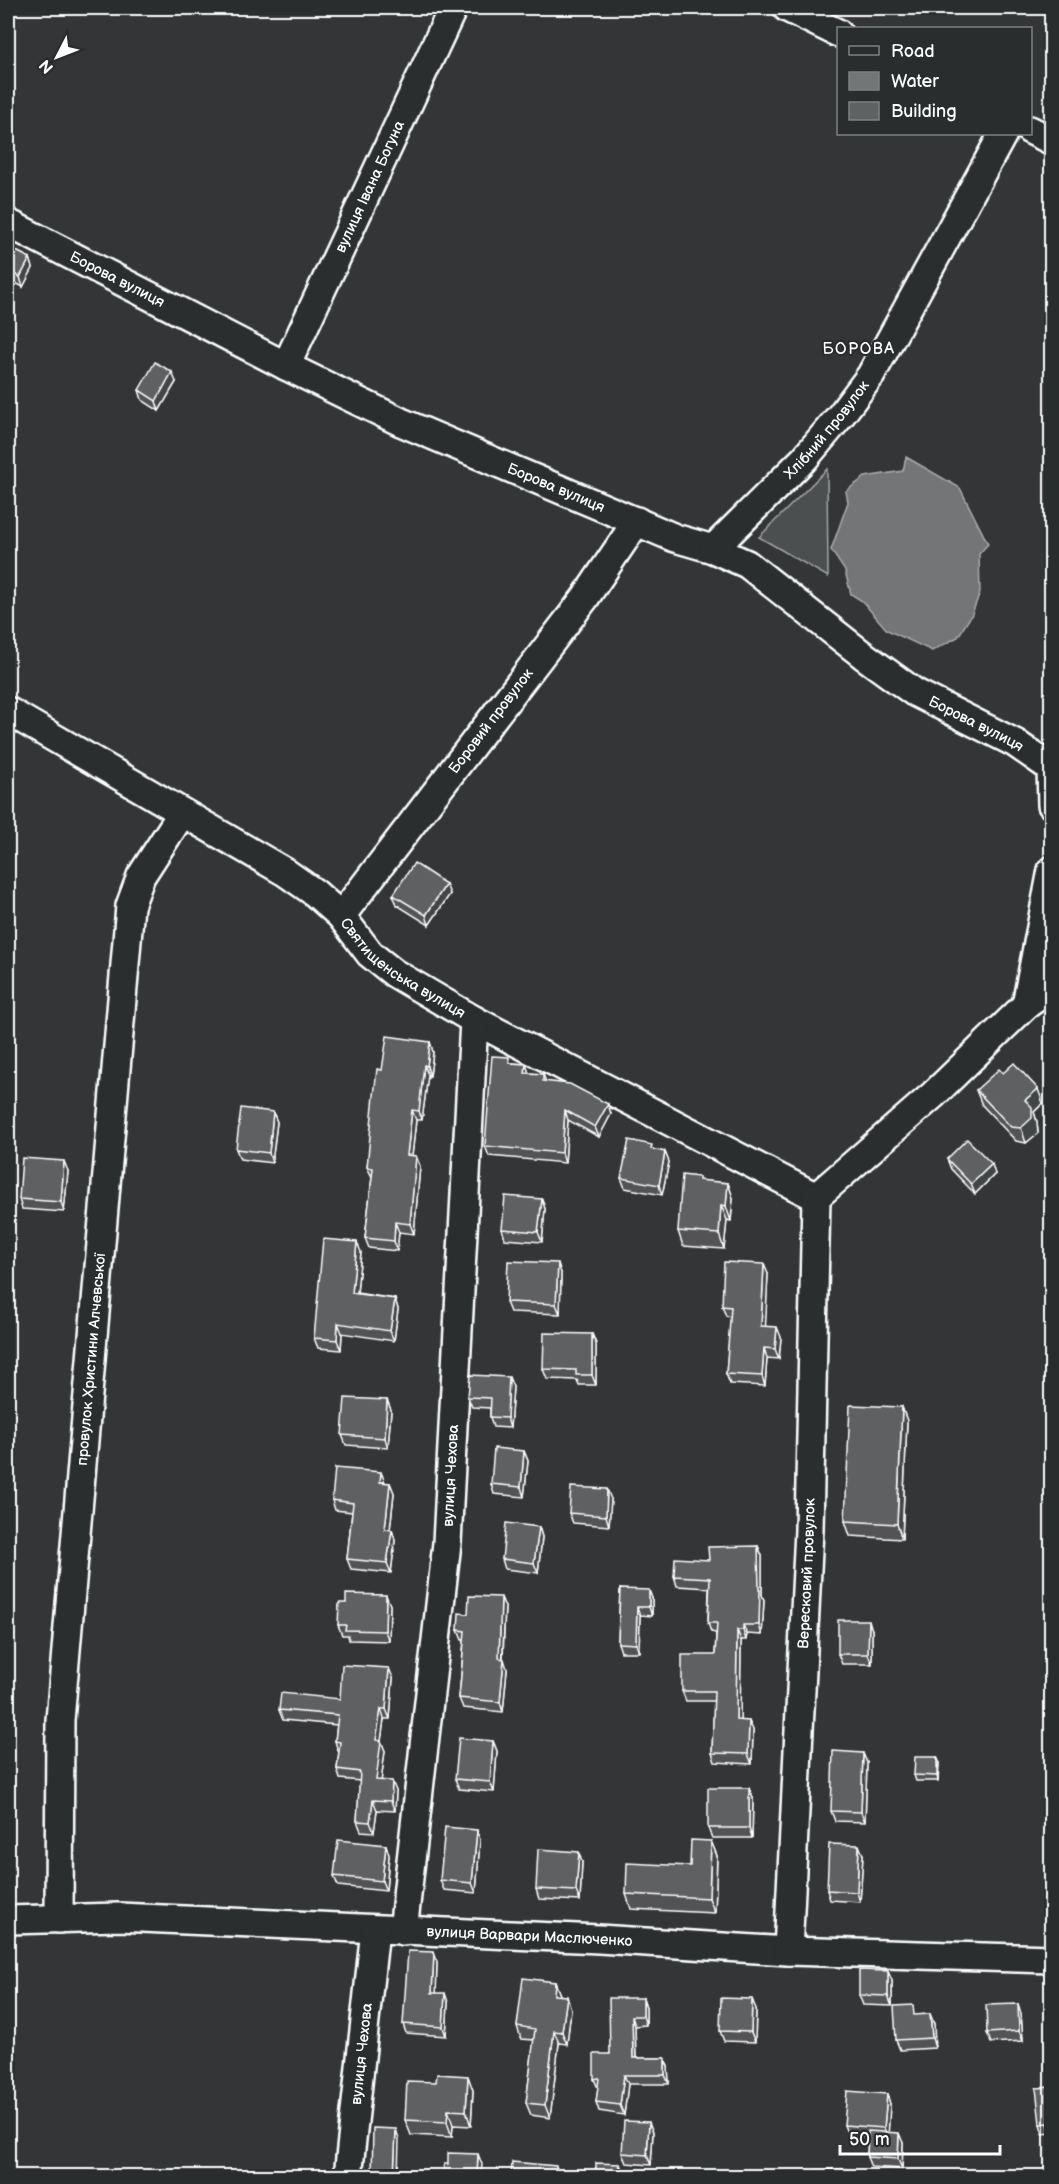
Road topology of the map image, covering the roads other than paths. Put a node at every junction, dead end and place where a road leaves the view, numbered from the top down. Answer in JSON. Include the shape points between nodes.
{"nodes":[{"id":1,"x":453,"y":8,"type":"edge"},
{"id":2,"x":787,"y":8,"type":"edge"},
{"id":3,"x":837,"y":33,"type":"edge"},
{"id":4,"x":1032,"y":131,"type":"edge"},
{"id":5,"x":1002,"y":135,"type":"edge"},
{"id":6,"x":1052,"y":141,"type":"edge"},
{"id":7,"x":8,"y":223,"type":"edge"},
{"id":8,"x":286,"y":366,"type":"junction"},
{"id":9,"x":637,"y":521,"type":"junction"},
{"id":10,"x":713,"y":549,"type":"junction"},
{"id":11,"x":8,"y":711,"type":"edge"},
{"id":12,"x":1051,"y":767,"type":"edge"},
{"id":13,"x":1052,"y":805,"type":"edge"},
{"id":14,"x":182,"y":813,"type":"junction"},
{"id":15,"x":1052,"y":870,"type":"edge"},
{"id":16,"x":341,"y":916,"type":"junction"},
{"id":17,"x":1052,"y":987,"type":"edge"},
{"id":18,"x":1026,"y":1005,"type":"junction"},
{"id":19,"x":474,"y":1020,"type":"junction"},
{"id":20,"x":816,"y":1197,"type":"junction"},
{"id":21,"x":59,"y":1919,"type":"junction"},
{"id":22,"x":8,"y":1920,"type":"edge"},
{"id":23,"x":375,"y":1930,"type":"junction"},
{"id":24,"x":403,"y":1931,"type":"junction"},
{"id":25,"x":788,"y":1951,"type":"junction"},
{"id":26,"x":1052,"y":1959,"type":"edge"},
{"id":27,"x":348,"y":2176,"type":"edge"}],
"edges":[{"from":1,"to":8,"type":"street","name":"вулиця Івана Богуна"},
{"from":2,"to":3,"type":"street"},
{"from":4,"to":6,"type":"street"},
{"from":5,"to":10,"type":"street","name":"Хлібний провулок","via":[[871,375],[804,459]]},
{"from":7,"to":8,"type":"street","name":"Борова вулиця"},
{"from":8,"to":9,"type":"street","name":"Борова вулиця","via":[[401,422]]},
{"from":9,"to":10,"type":"street","name":"Борова вулиця"},
{"from":9,"to":16,"type":"street","name":"Боровий провулок","via":[[578,608]]},
{"from":10,"to":12,"type":"street","name":"Борова вулиця","via":[[747,564],[914,692],[1015,743]]},
{"from":11,"to":14,"type":"street","name":"Святищенська вулиця"},
{"from":12,"to":13,"type":"street","name":"Борова вулиця"},
{"from":14,"to":16,"type":"street","name":"Святищенська вулиця","via":[[285,872]]},
{"from":14,"to":21,"type":"street","name":"провулок Христини Алчевської","via":[[141,876],[130,906],[60,1720]]},
{"from":15,"to":18,"type":"street"},
{"from":16,"to":19,"type":"street","name":"Святищенська вулиця","via":[[370,954],[394,973]]},
{"from":17,"to":18,"type":"street"},
{"from":18,"to":20,"type":"street","via":[[933,1095]]},
{"from":19,"to":20,"type":"street","name":"Святищенська вулиця"},
{"from":19,"to":24,"type":"street","name":"вулиця Чехова","via":[[447,1543]]},
{"from":20,"to":25,"type":"street","name":"Вересковий провулок","via":[[809,1530]]},
{"from":21,"to":22,"type":"street","name":"вулиця Варвари Маслюченко"},
{"from":21,"to":23,"type":"street","name":"вулиця Варвари Маслюченко","via":[[119,1917]]},
{"from":23,"to":24,"type":"street","name":"вулиця Варвари Маслюченко"},
{"from":23,"to":27,"type":"street","name":"вулиця Чехова"},
{"from":24,"to":25,"type":"street","name":"вулиця Варвари Маслюченко"},
{"from":25,"to":26,"type":"street","name":"вулиця Варвари Маслюченко"}]}
